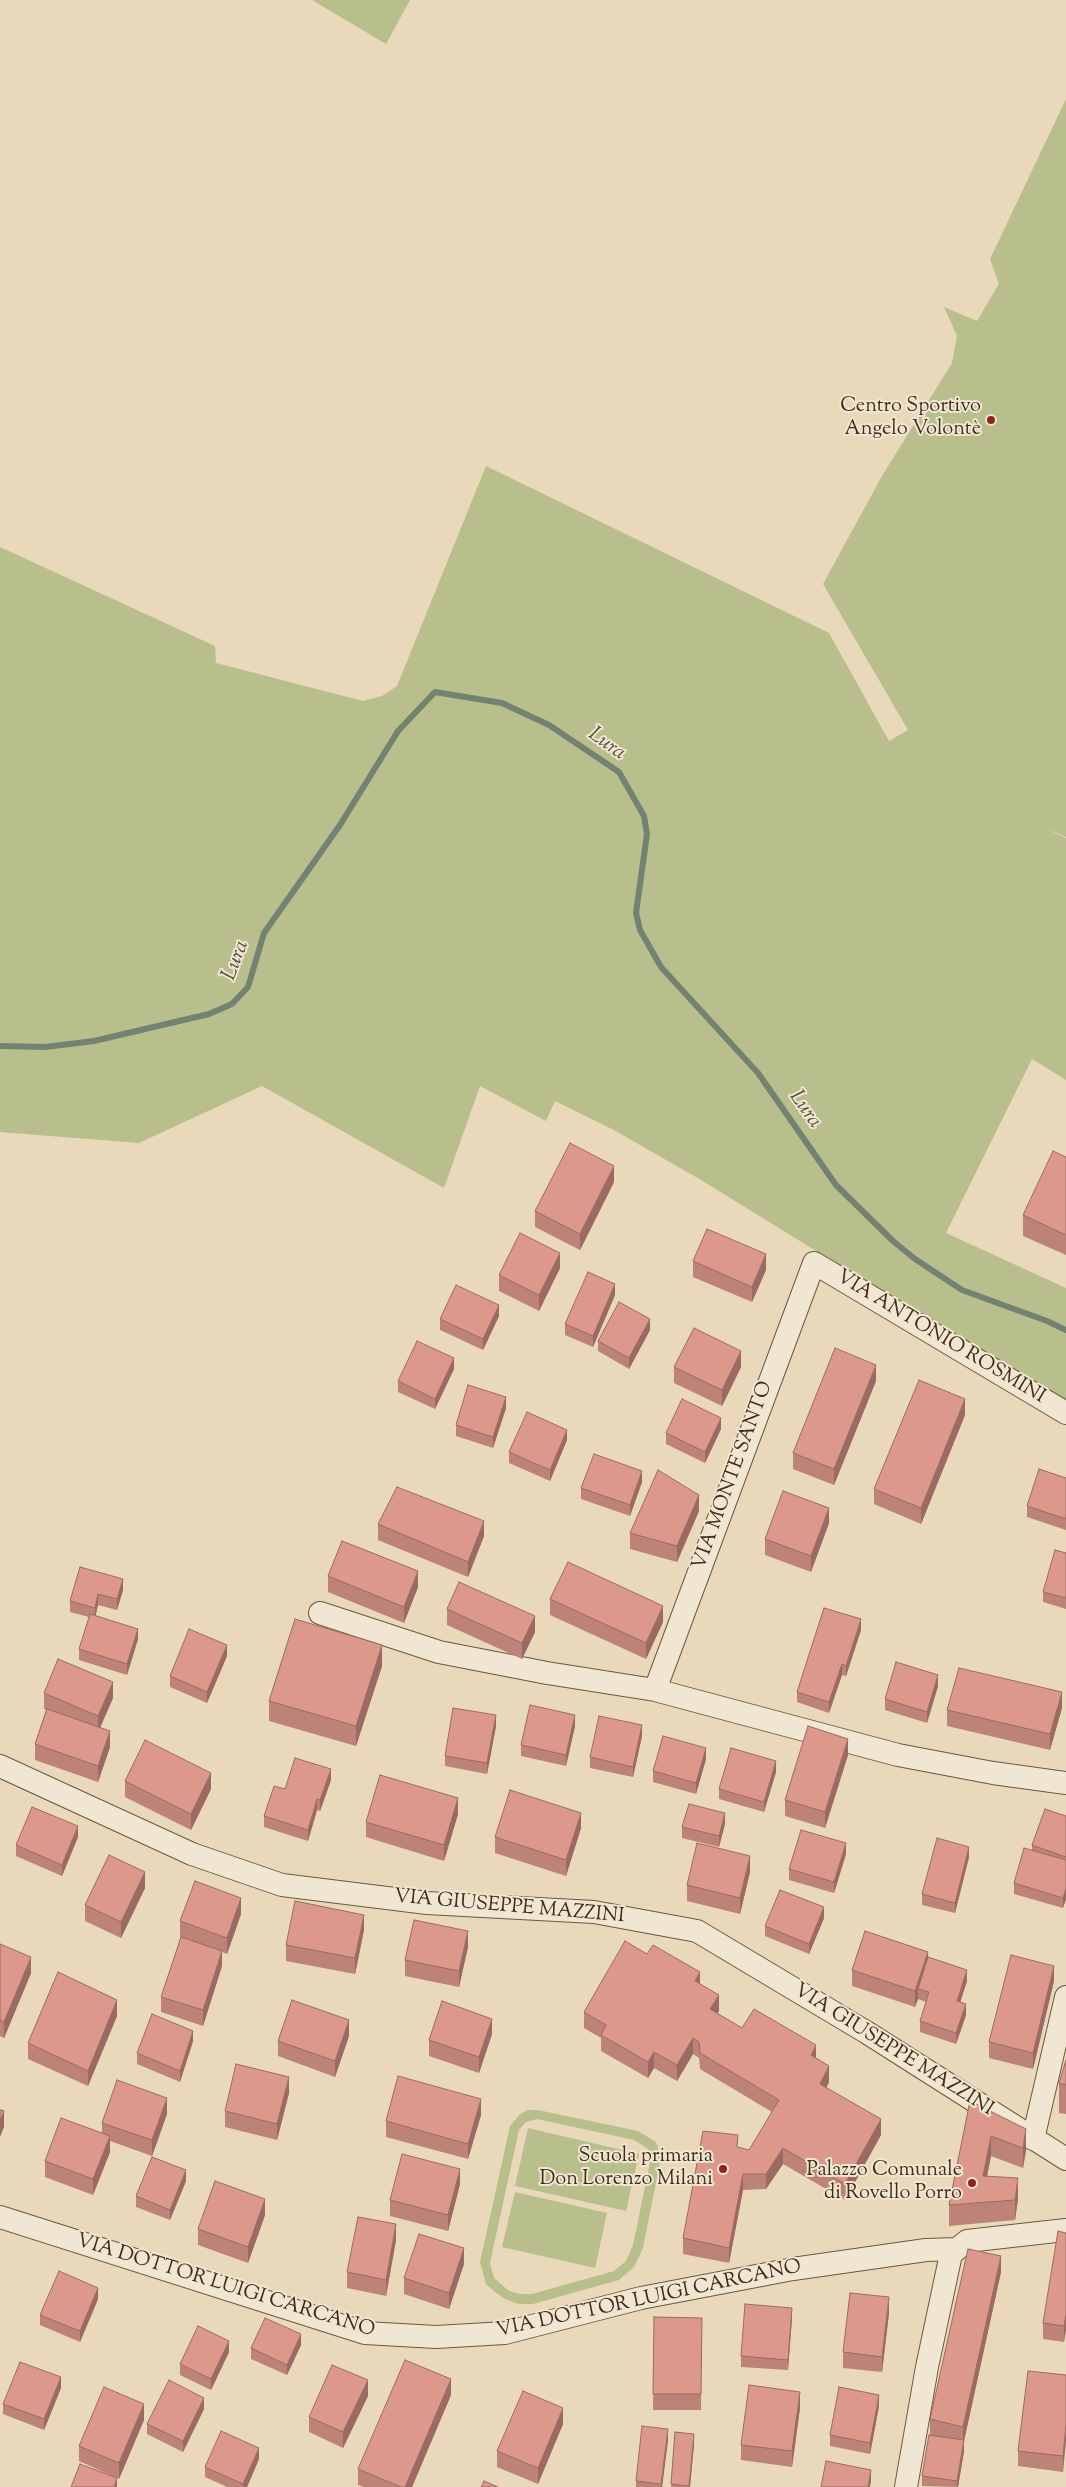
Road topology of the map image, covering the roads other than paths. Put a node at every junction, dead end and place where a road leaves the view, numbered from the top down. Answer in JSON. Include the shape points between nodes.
{"nodes":[{"id":1,"x":814,"y":1263,"type":"joint"},
{"id":2,"x":1066,"y":1413,"type":"edge"},
{"id":3,"x":320,"y":1613,"type":"dead end"},
{"id":4,"x":655,"y":1690,"type":"junction"},
{"id":5,"x":0,"y":1766,"type":"edge"},
{"id":6,"x":1066,"y":1783,"type":"edge"},
{"id":7,"x":1066,"y":1997,"type":"edge"},
{"id":8,"x":1033,"y":2139,"type":"junction"},
{"id":9,"x":1066,"y":2160,"type":"edge"},
{"id":10,"x":0,"y":2217,"type":"edge"},
{"id":11,"x":1066,"y":2230,"type":"edge"},
{"id":12,"x":956,"y":2249,"type":"junction"},
{"id":13,"x":906,"y":2487,"type":"edge"}],
"edges":[{"from":1,"to":2,"type":"street","name":"VIA ANTONIO ROSMINI"},
{"from":1,"to":4,"type":"street","name":"VIA MONTE SANTO"},
{"from":3,"to":4,"type":"street","via":[[439,1652]]},
{"from":4,"to":6,"type":"street","via":[[898,1755]]},
{"from":5,"to":8,"type":"street","name":"VIA GIUSEPPE MAZZINI","via":[[192,1854],[282,1884],[427,1903],[594,1912],[698,1931],[866,2032]]},
{"from":7,"to":8,"type":"street"},
{"from":8,"to":9,"type":"street","name":"VIA GIUSEPPE MAZZINI"},
{"from":10,"to":12,"type":"street","name":"VIA DOTTOR LUIGI CARCANO","via":[[365,2333],[436,2337],[505,2333],[641,2298],[774,2273],[926,2250]]},
{"from":11,"to":12,"type":"street","via":[[967,2241]]},
{"from":12,"to":13,"type":"street","via":[[948,2263]]}]}
